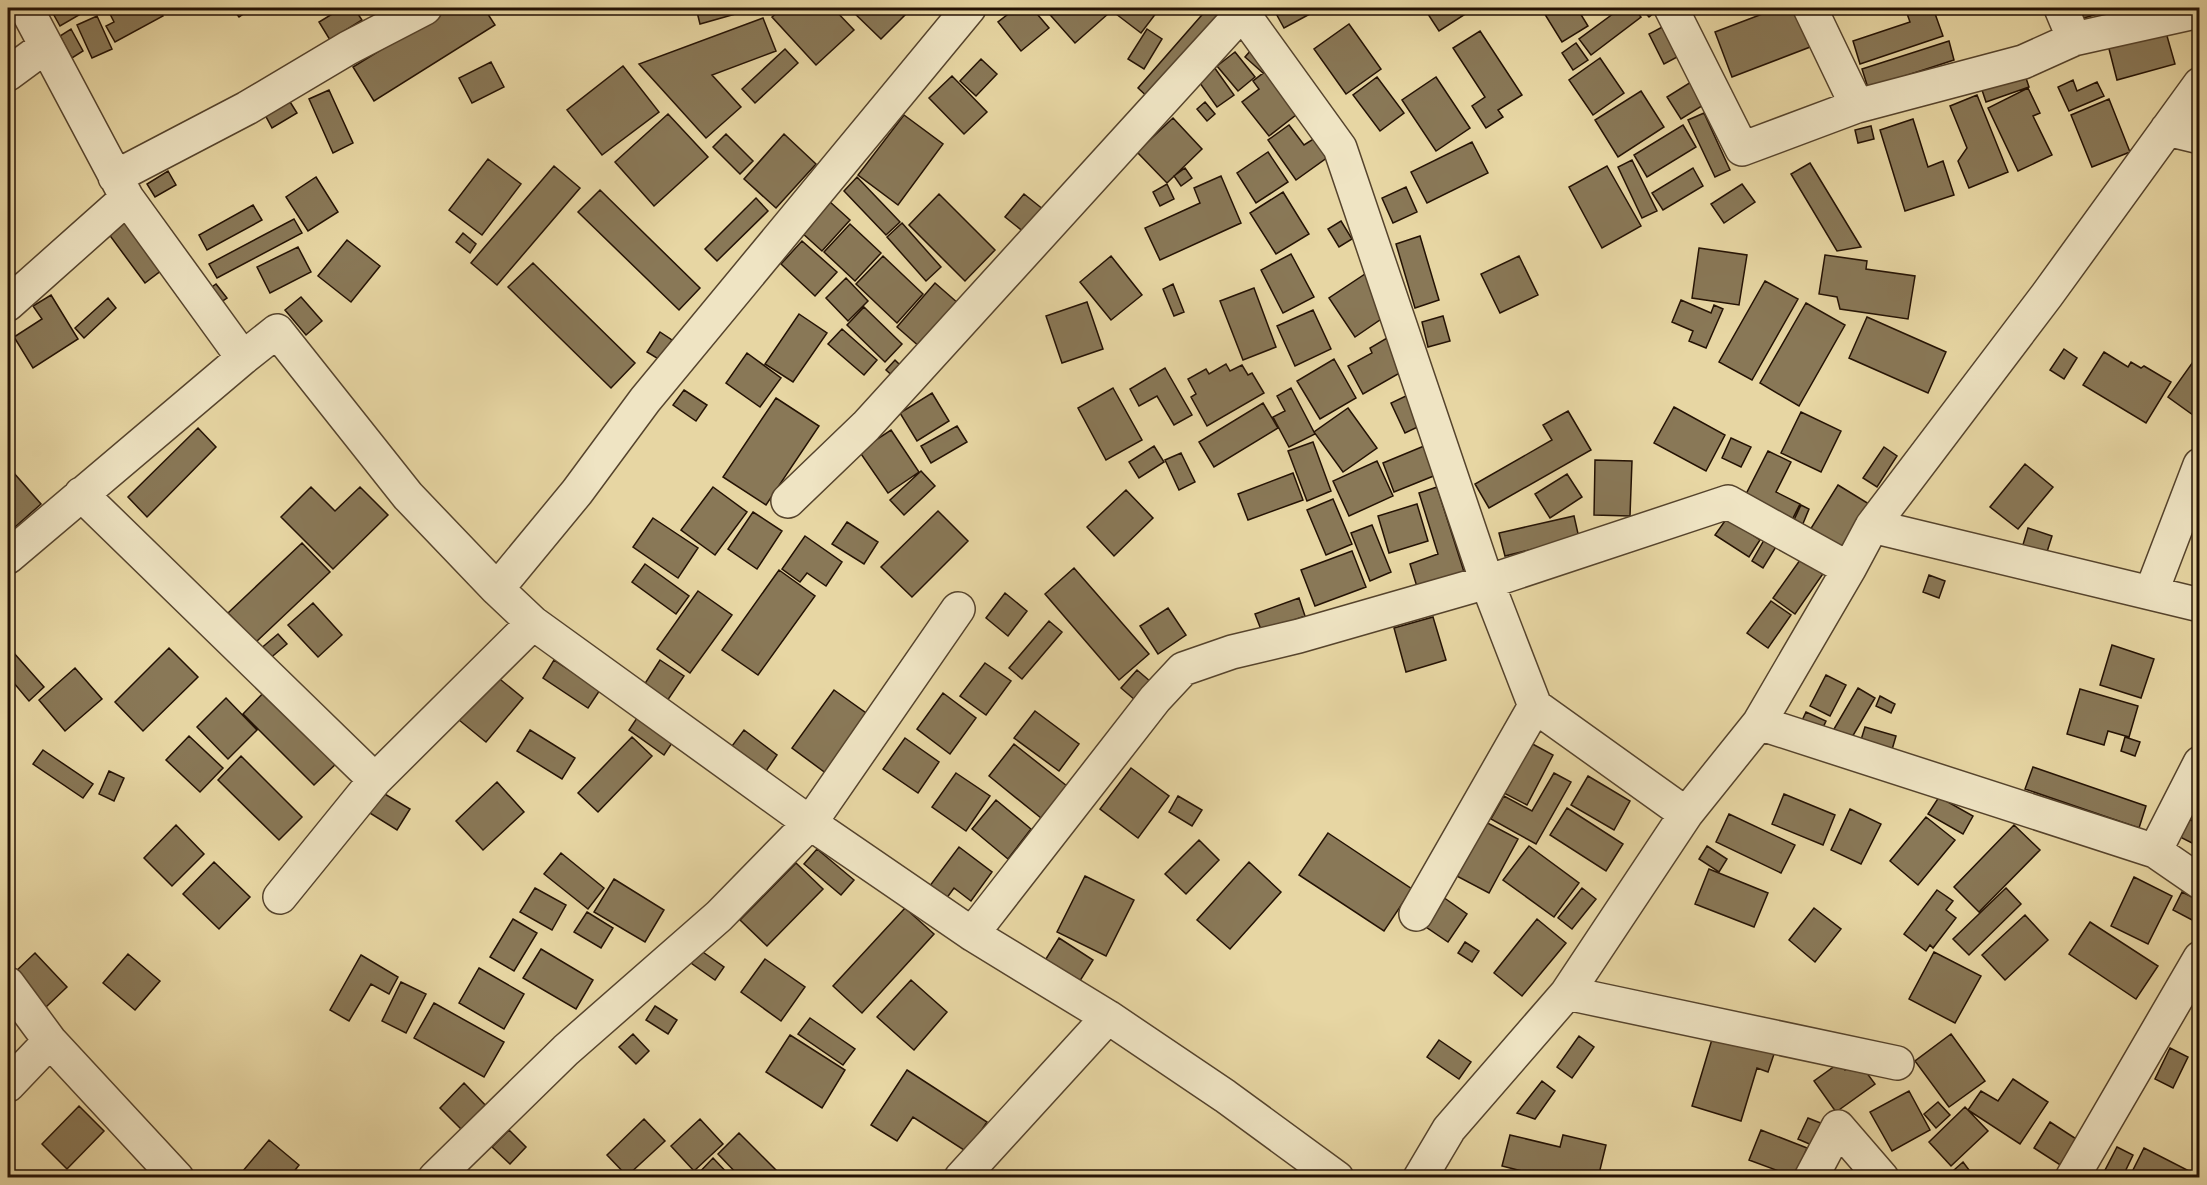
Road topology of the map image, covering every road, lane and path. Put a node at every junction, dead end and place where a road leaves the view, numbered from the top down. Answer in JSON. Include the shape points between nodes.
{"nodes":[{"id":1,"x":26,"y":8,"type":"edge"},
{"id":2,"x":425,"y":8,"type":"edge"},
{"id":3,"x":969,"y":8,"type":"edge"},
{"id":4,"x":1671,"y":8,"type":"edge"},
{"id":5,"x":1810,"y":8,"type":"edge"},
{"id":6,"x":2061,"y":8,"type":"edge"},
{"id":7,"x":1244,"y":9,"type":"edge"},
{"id":8,"x":2199,"y":11,"type":"edge"},
{"id":9,"x":2074,"y":39,"type":"junction"},
{"id":10,"x":46,"y":46,"type":"junction"},
{"id":11,"x":8,"y":74,"type":"edge"},
{"id":12,"x":2199,"y":84,"type":"edge"},
{"id":13,"x":1857,"y":106,"type":"junction"},
{"id":14,"x":2167,"y":129,"type":"junction"},
{"id":15,"x":2199,"y":137,"type":"edge"},
{"id":16,"x":121,"y":187,"type":"junction"},
{"id":17,"x":8,"y":304,"type":"edge"},
{"id":18,"x":243,"y":358,"type":"junction"},
{"id":19,"x":2199,"y":465,"type":"edge"},
{"id":20,"x":81,"y":494,"type":"junction"},
{"id":21,"x":788,"y":501,"type":"dead end"},
{"id":22,"x":1872,"y":526,"type":"junction"},
{"id":23,"x":8,"y":557,"type":"edge"},
{"id":24,"x":1849,"y":569,"type":"junction"},
{"id":25,"x":1487,"y":582,"type":"junction"},
{"id":26,"x":497,"y":589,"type":"junction"},
{"id":27,"x":2151,"y":593,"type":"junction"},
{"id":28,"x":2199,"y":605,"type":"edge"},
{"id":29,"x":958,"y":609,"type":"dead end"},
{"id":30,"x":533,"y":623,"type":"junction"},
{"id":31,"x":1535,"y":706,"type":"junction"},
{"id":32,"x":1759,"y":723,"type":"junction"},
{"id":33,"x":2199,"y":763,"type":"edge"},
{"id":34,"x":375,"y":780,"type":"junction"},
{"id":35,"x":1686,"y":814,"type":"junction"},
{"id":36,"x":810,"y":823,"type":"junction"},
{"id":37,"x":2156,"y":851,"type":"junction"},
{"id":38,"x":2199,"y":882,"type":"edge"},
{"id":39,"x":280,"y":897,"type":"dead end"},
{"id":40,"x":1416,"y":914,"type":"dead end"},
{"id":41,"x":972,"y":934,"type":"junction"},
{"id":42,"x":2199,"y":958,"type":"edge"},
{"id":43,"x":8,"y":984,"type":"edge"},
{"id":44,"x":1567,"y":993,"type":"junction"},
{"id":45,"x":1108,"y":1017,"type":"junction"},
{"id":46,"x":50,"y":1041,"type":"junction"},
{"id":47,"x":1897,"y":1064,"type":"dead end"},
{"id":48,"x":8,"y":1085,"type":"edge"},
{"id":49,"x":1449,"y":1129,"type":"junction"},
{"id":50,"x":177,"y":1178,"type":"edge"},
{"id":51,"x":435,"y":1178,"type":"edge"},
{"id":52,"x":961,"y":1178,"type":"edge"},
{"id":53,"x":1336,"y":1178,"type":"edge"},
{"id":54,"x":1420,"y":1178,"type":"edge"},
{"id":55,"x":1438,"y":1178,"type":"edge"},
{"id":56,"x":1811,"y":1178,"type":"edge"},
{"id":57,"x":1882,"y":1178,"type":"edge"},
{"id":58,"x":2072,"y":1178,"type":"edge"}],
"edges":[{"from":1,"to":10,"type":"street"},
{"from":2,"to":16,"type":"street","via":[[348,48]]},
{"from":3,"to":26,"type":"street","via":[[660,381]]},
{"from":4,"to":13,"type":"street","via":[[1742,149]]},
{"from":5,"to":13,"type":"street"},
{"from":6,"to":9,"type":"street"},
{"from":7,"to":21,"type":"street","via":[[866,426]]},
{"from":7,"to":25,"type":"street","via":[[1340,148]]},
{"from":8,"to":9,"type":"street"},
{"from":9,"to":13,"type":"street","via":[[2024,62]]},
{"from":10,"to":11,"type":"street"},
{"from":10,"to":16,"type":"street"},
{"from":12,"to":14,"type":"street"},
{"from":14,"to":15,"type":"street"},
{"from":14,"to":22,"type":"street"},
{"from":16,"to":17,"type":"street"},
{"from":16,"to":18,"type":"street"},
{"from":18,"to":20,"type":"street"},
{"from":18,"to":26,"type":"street","via":[[277,331],[408,496]]},
{"from":19,"to":27,"type":"street"},
{"from":20,"to":23,"type":"street"},
{"from":20,"to":34,"type":"street"},
{"from":22,"to":24,"type":"street"},
{"from":22,"to":27,"type":"street"},
{"from":24,"to":25,"type":"street","via":[[1728,502]]},
{"from":24,"to":32,"type":"street"},
{"from":25,"to":31,"type":"street"},
{"from":25,"to":41,"type":"street","via":[[1183,669],[1155,699]]},
{"from":26,"to":30,"type":"street"},
{"from":27,"to":28,"type":"street"},
{"from":29,"to":36,"type":"street"},
{"from":30,"to":34,"type":"street"},
{"from":30,"to":36,"type":"street"},
{"from":31,"to":35,"type":"street"},
{"from":31,"to":40,"type":"street"},
{"from":32,"to":35,"type":"street"},
{"from":32,"to":37,"type":"street"},
{"from":33,"to":37,"type":"street"},
{"from":34,"to":39,"type":"street"},
{"from":35,"to":44,"type":"street"},
{"from":36,"to":41,"type":"street"},
{"from":36,"to":51,"type":"street","via":[[720,916],[566,1050]]},
{"from":37,"to":38,"type":"street"},
{"from":41,"to":45,"type":"street"},
{"from":42,"to":58,"type":"street"},
{"from":43,"to":46,"type":"street"},
{"from":44,"to":47,"type":"street"},
{"from":44,"to":49,"type":"street"},
{"from":45,"to":52,"type":"street"},
{"from":45,"to":53,"type":"street"},
{"from":46,"to":48,"type":"street"},
{"from":46,"to":50,"type":"street"},
{"from":49,"to":54,"type":"street"},
{"from":49,"to":55,"type":"street","via":[[1452,1147]]},
{"from":56,"to":57,"type":"street","via":[[1838,1127]]}]}
